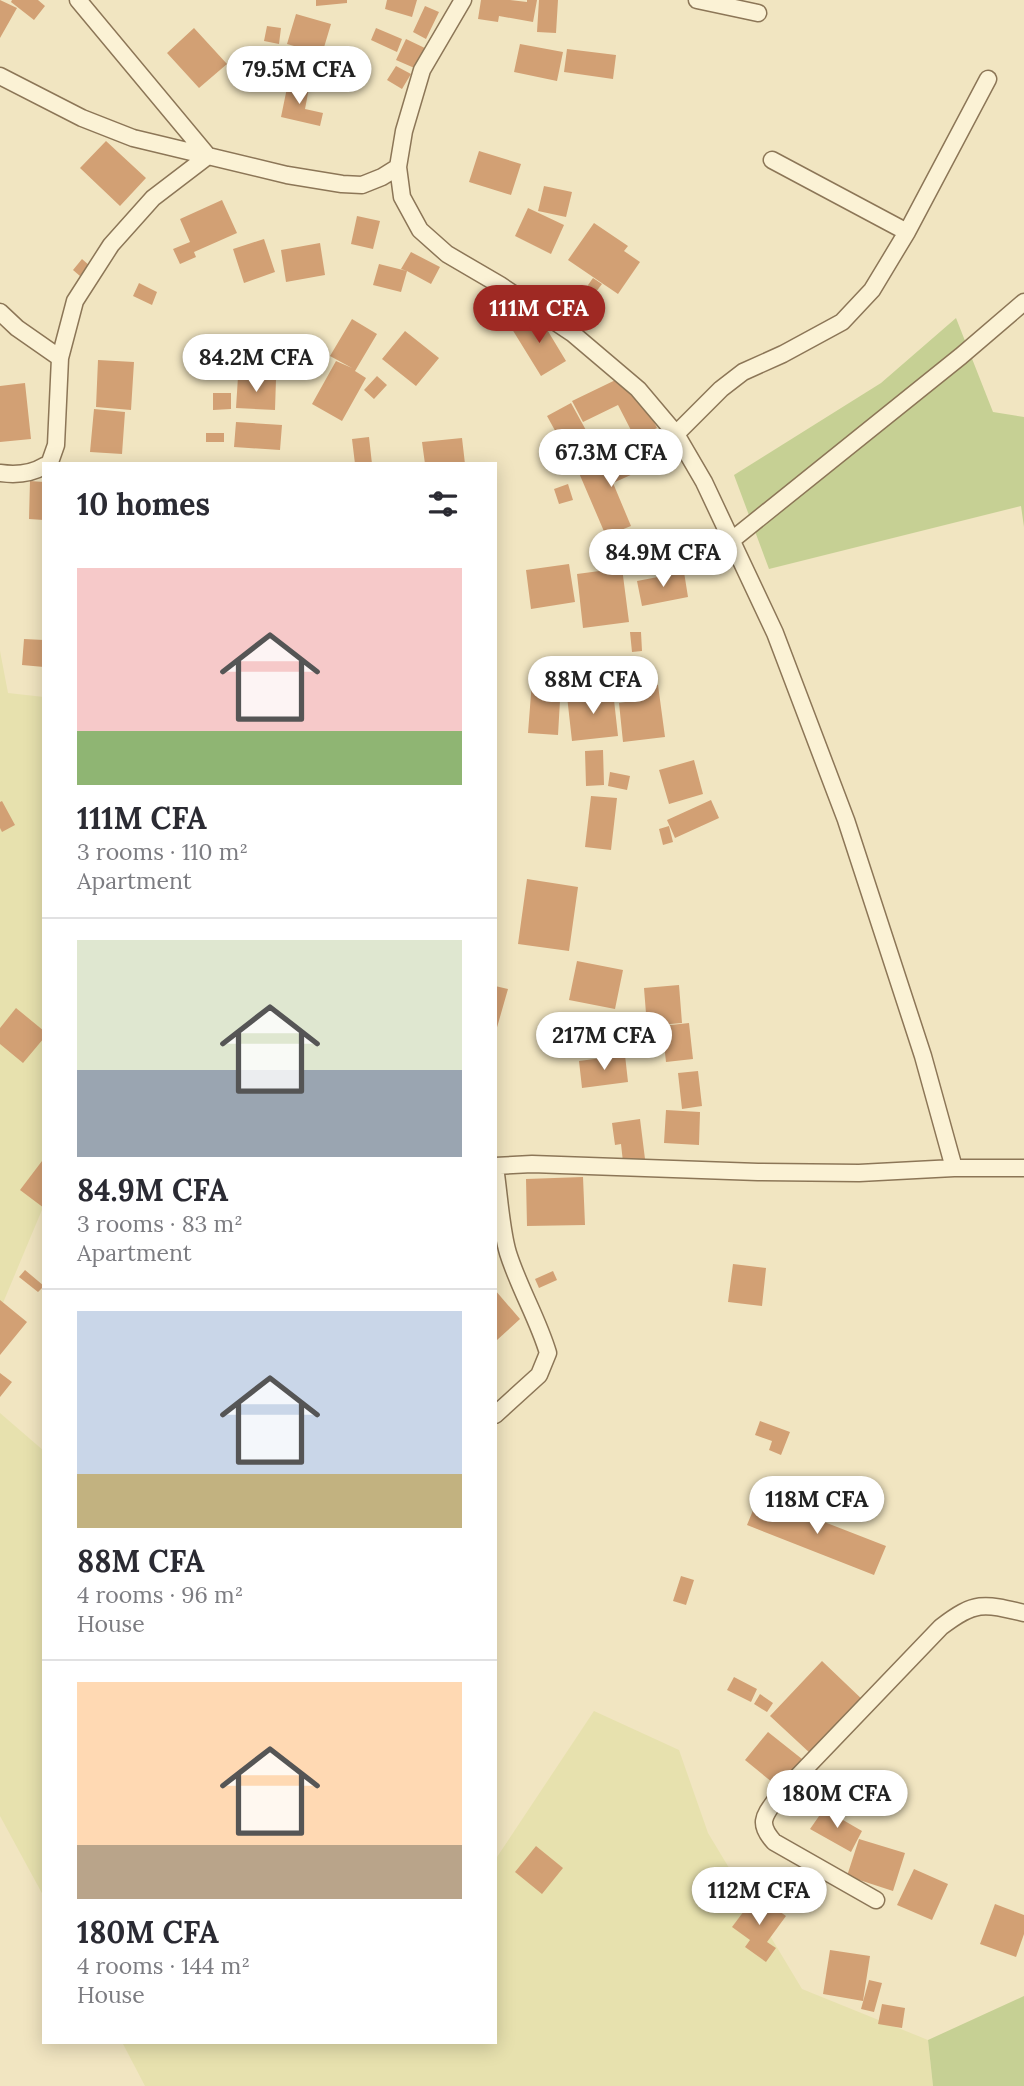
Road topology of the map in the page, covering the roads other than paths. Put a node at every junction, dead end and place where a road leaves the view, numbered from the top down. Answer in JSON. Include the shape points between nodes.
{"nodes":[{"id":1,"x":78,"y":0,"type":"edge"},
{"id":2,"x":463,"y":0,"type":"edge"},
{"id":3,"x":697,"y":0,"type":"edge"},
{"id":4,"x":758,"y":13,"type":"dead end"},
{"id":5,"x":0,"y":76,"type":"edge"},
{"id":6,"x":988,"y":79,"type":"dead end"},
{"id":7,"x":208,"y":156,"type":"junction"},
{"id":8,"x":772,"y":160,"type":"dead end"},
{"id":9,"x":398,"y":167,"type":"junction"},
{"id":10,"x":907,"y":232,"type":"junction"},
{"id":11,"x":1024,"y":302,"type":"edge"},
{"id":12,"x":0,"y":312,"type":"edge"},
{"id":13,"x":60,"y":358,"type":"junction"},
{"id":14,"x":676,"y":434,"type":"junction"},
{"id":15,"x":50,"y":462,"type":"edge"},
{"id":16,"x":42,"y":467,"type":"edge"},
{"id":17,"x":0,"y":473,"type":"edge"},
{"id":18,"x":732,"y":540,"type":"junction"},
{"id":19,"x":497,"y":1167,"type":"edge"},
{"id":20,"x":954,"y":1168,"type":"junction"},
{"id":21,"x":1024,"y":1168,"type":"edge"},
{"id":22,"x":497,"y":1181,"type":"edge"},
{"id":23,"x":497,"y":1413,"type":"edge"},
{"id":24,"x":1024,"y":1613,"type":"edge"},
{"id":25,"x":876,"y":1900,"type":"dead end"}],
"edges":[{"from":1,"to":7,"type":"street"},
{"from":2,"to":9,"type":"street","via":[[422,70]]},
{"from":3,"to":4,"type":"street"},
{"from":5,"to":7,"type":"street","via":[[133,138]]},
{"from":6,"to":10,"type":"street"},
{"from":7,"to":9,"type":"street","via":[[287,175],[362,185]]},
{"from":7,"to":13,"type":"street","via":[[153,198],[111,245],[75,301]]},
{"from":8,"to":10,"type":"street"},
{"from":9,"to":14,"type":"street","via":[[402,197],[420,230],[447,254],[572,333],[638,389]]},
{"from":10,"to":14,"type":"street","via":[[872,290],[842,322],[743,372]]},
{"from":11,"to":18,"type":"street"},
{"from":12,"to":13,"type":"street"},
{"from":13,"to":15,"type":"street","via":[[56,445]]},
{"from":14,"to":18,"type":"street"},
{"from":16,"to":17,"type":"street"},
{"from":18,"to":20,"type":"street","via":[[775,633],[846,820],[923,1056]]},
{"from":19,"to":20,"type":"street","via":[[846,1173]]},
{"from":20,"to":21,"type":"street"},
{"from":22,"to":23,"type":"street","via":[[507,1251],[548,1353],[539,1375]]},
{"from":24,"to":25,"type":"street","via":[[978,1605],[941,1627],[765,1813],[763,1825],[774,1842]]}]}
